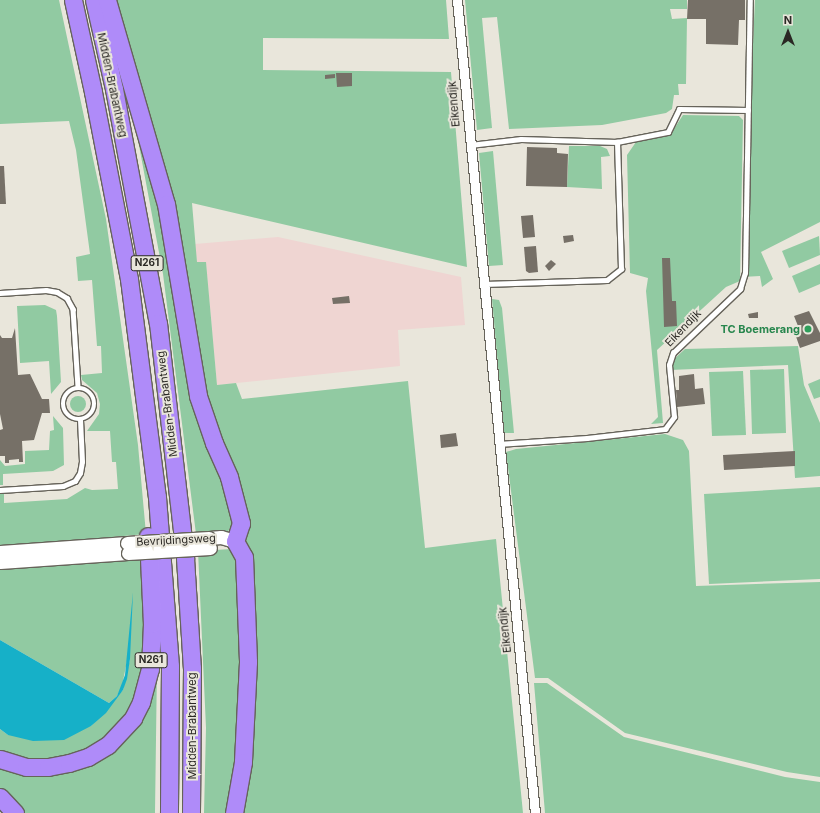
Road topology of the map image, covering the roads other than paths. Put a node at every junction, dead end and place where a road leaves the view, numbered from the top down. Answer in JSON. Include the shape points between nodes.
{"nodes":[{"id":1,"x":73,"y":0,"type":"edge"},
{"id":2,"x":94,"y":0,"type":"edge"},
{"id":3,"x":107,"y":0,"type":"edge"},
{"id":4,"x":457,"y":0,"type":"edge"},
{"id":5,"x":750,"y":0,"type":"edge"},
{"id":6,"x":748,"y":110,"type":"junction"},
{"id":7,"x":617,"y":142,"type":"junction"},
{"id":8,"x":470,"y":145,"type":"junction"},
{"id":9,"x":483,"y":284,"type":"junction"},
{"id":10,"x":0,"y":293,"type":"edge"},
{"id":11,"x":78,"y":387,"type":"junction"},
{"id":12,"x":80,"y":420,"type":"junction"},
{"id":13,"x":498,"y":444,"type":"junction"},
{"id":14,"x":0,"y":490,"type":"edge"},
{"id":15,"x":157,"y":497,"type":"junction"},
{"id":16,"x":235,"y":541,"type":"junction"},
{"id":17,"x":127,"y":548,"type":"junction"},
{"id":18,"x":0,"y":552,"type":"edge"},
{"id":19,"x":0,"y":562,"type":"edge"},
{"id":20,"x":0,"y":759,"type":"edge"},
{"id":21,"x":0,"y":797,"type":"edge"},
{"id":22,"x":15,"y":813,"type":"edge"},
{"id":23,"x":169,"y":813,"type":"edge"},
{"id":24,"x":191,"y":813,"type":"edge"},
{"id":25,"x":234,"y":813,"type":"edge"},
{"id":26,"x":535,"y":813,"type":"edge"}],
"edges":[{"from":1,"to":15,"type":"highway","name":"Midden-Brabantweg","number":"N261","via":[[129,279]]},
{"from":2,"to":24,"type":"highway","name":"Midden-Brabantweg","number":"N261","via":[[114,89],[158,323],[185,566],[192,668]]},
{"from":3,"to":16,"type":"highway","number":"N261","via":[[166,204],[198,396],[229,477],[241,523]]},
{"from":4,"to":8,"type":"street","name":"Eikendijk"},
{"from":5,"to":6,"type":"lane","name":"Eikendijk"},
{"from":6,"to":7,"type":"lane","via":[[679,109],[668,132]]},
{"from":6,"to":13,"type":"lane","name":"Eikendijk","via":[[745,273],[740,289],[673,353],[669,365],[674,417],[665,429]]},
{"from":7,"to":8,"type":"lane","via":[[521,139]]},
{"from":7,"to":9,"type":"lane","via":[[621,269],[607,280]]},
{"from":8,"to":9,"type":"street","name":"Eikendijk"},
{"from":9,"to":13,"type":"street","name":"Eikendijk"},
{"from":10,"to":11,"type":"lane","via":[[46,290],[57,292],[67,298],[73,309]]},
{"from":11,"to":12,"type":"lane","via":[[88,390],[95,402],[93,412]]},
{"from":11,"to":12,"type":"lane","via":[[65,395],[62,405],[66,414]]},
{"from":12,"to":14,"type":"lane","via":[[82,462],[79,478],[63,486]]},
{"from":13,"to":26,"type":"street","name":"Eikendijk"},
{"from":15,"to":20,"type":"highway","number":"N261","via":[[148,535],[152,624],[150,669],[141,702],[133,718],[108,745],[82,759],[48,767],[26,767]]},
{"from":15,"to":23,"type":"highway","name":"Midden-Brabantweg","number":"N261","via":[[170,666]]},
{"from":16,"to":17,"type":"main road","name":"Bevrijdingsweg","bridge":true},
{"from":16,"to":25,"type":"highway","via":[[244,557],[248,662],[243,762]]},
{"from":17,"to":18,"type":"main road","name":"Bevrijdingsweg"},
{"from":17,"to":19,"type":"main road","name":"Bevrijdingsweg"},
{"from":21,"to":22,"type":"highway"}]}
